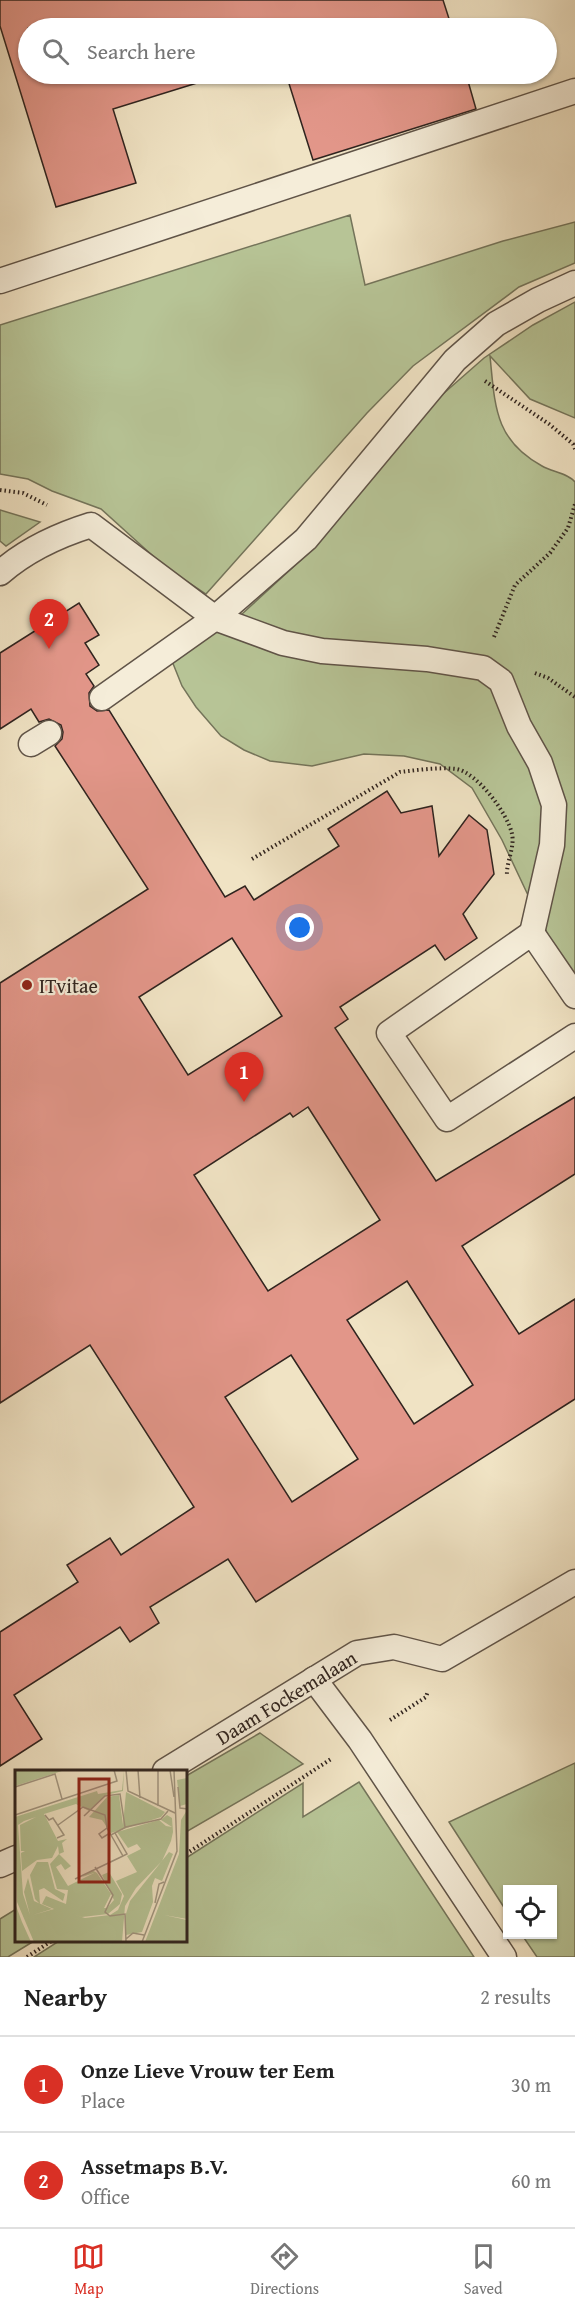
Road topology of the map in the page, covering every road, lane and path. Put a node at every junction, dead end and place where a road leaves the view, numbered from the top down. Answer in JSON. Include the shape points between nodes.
{"nodes":[{"id":1,"x":575,"y":91,"type":"edge"},
{"id":2,"x":0,"y":281,"type":"edge"},
{"id":3,"x":575,"y":283,"type":"edge"},
{"id":4,"x":455,"y":360,"type":"junction"},
{"id":5,"x":575,"y":449,"type":"edge"},
{"id":6,"x":575,"y":504,"type":"edge"},
{"id":7,"x":0,"y":573,"type":"edge"},
{"id":8,"x":215,"y":618,"type":"junction"},
{"id":9,"x":483,"y":668,"type":"junction"},
{"id":10,"x":102,"y":698,"type":"dead end"},
{"id":11,"x":575,"y":698,"type":"edge"},
{"id":12,"x":252,"y":860,"type":"dead end"},
{"id":13,"x":507,"y":882,"type":"dead end"},
{"id":14,"x":532,"y":933,"type":"junction"},
{"id":15,"x":575,"y":996,"type":"edge"},
{"id":16,"x":575,"y":1036,"type":"edge"},
{"id":17,"x":575,"y":1582,"type":"edge"},
{"id":18,"x":442,"y":1659,"type":"junction"},
{"id":19,"x":314,"y":1679,"type":"junction"},
{"id":20,"x":360,"y":1740,"type":"junction"},
{"id":21,"x":167,"y":1770,"type":"edge"},
{"id":22,"x":188,"y":1853,"type":"edge"},
{"id":23,"x":15,"y":1858,"type":"edge"},
{"id":24,"x":0,"y":1865,"type":"edge"},
{"id":25,"x":51,"y":1942,"type":"edge"},
{"id":26,"x":27,"y":1957,"type":"edge"},
{"id":27,"x":504,"y":1957,"type":"edge"}],
"edges":[{"from":1,"to":2,"type":"lane"},
{"from":3,"to":4,"type":"lane","via":[[496,324]]},
{"from":4,"to":5,"type":"path","via":[[549,424]]},
{"from":4,"to":8,"type":"lane","via":[[306,539]]},
{"from":6,"to":9,"type":"path","via":[[568,528],[550,553],[515,585]]},
{"from":7,"to":8,"type":"lane","via":[[64,533],[91,525]]},
{"from":8,"to":9,"type":"lane","via":[[283,643],[322,651],[427,659]]},
{"from":8,"to":10,"type":"lane"},
{"from":9,"to":11,"type":"path","via":[[527,670],[548,678]]},
{"from":9,"to":14,"type":"lane","via":[[501,681],[519,726],[540,763],[554,804],[552,845]]},
{"from":12,"to":13,"type":"path","via":[[400,772],[458,769],[478,782],[498,806],[513,835]]},
{"from":14,"to":15,"type":"lane"},
{"from":14,"to":16,"type":"lane","via":[[389,1033],[447,1119]]},
{"from":17,"to":18,"type":"lane"},
{"from":18,"to":19,"type":"lane","name":"Daam Fockemalaan","via":[[394,1647],[366,1651]]},
{"from":18,"to":20,"type":"path","via":[[426,1697]]},
{"from":19,"to":20,"type":"lane"},
{"from":19,"to":21,"type":"lane","name":"Daam Fockemalaan"},
{"from":20,"to":22,"type":"path"},
{"from":20,"to":27,"type":"lane"},
{"from":23,"to":24,"type":"lane"},
{"from":25,"to":26,"type":"path"}]}
